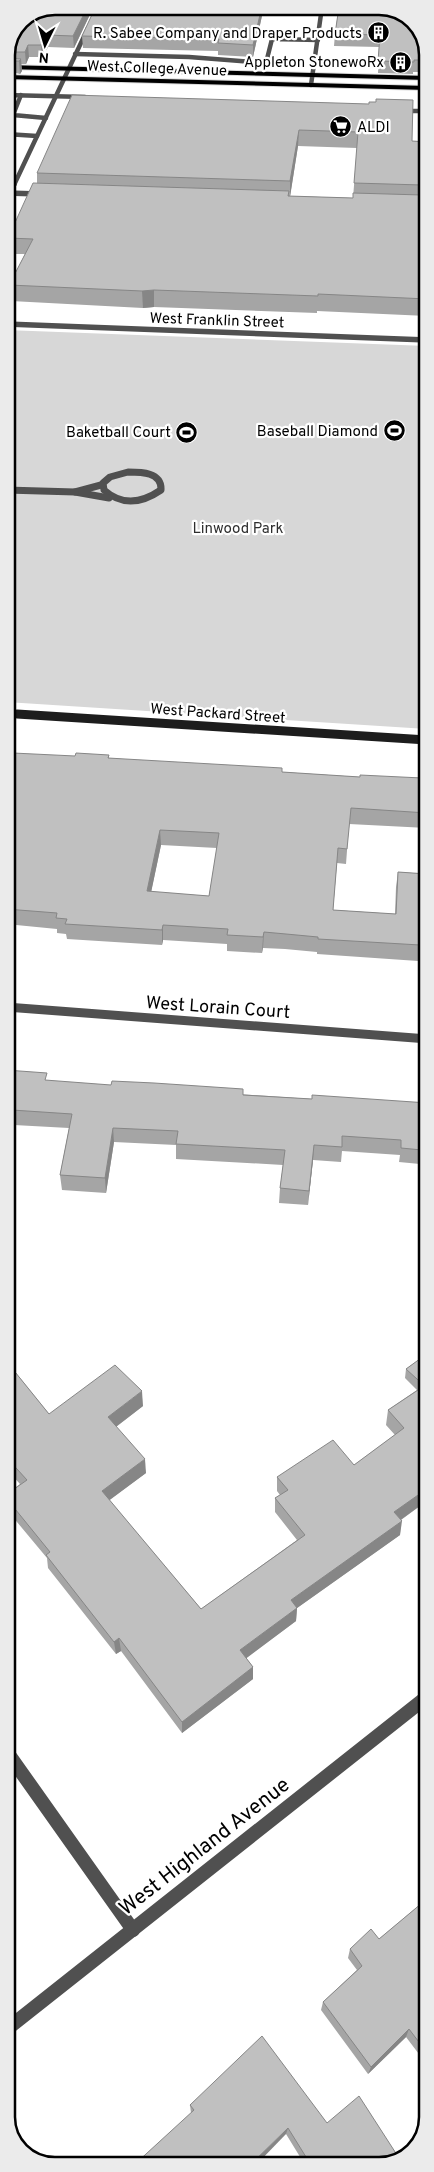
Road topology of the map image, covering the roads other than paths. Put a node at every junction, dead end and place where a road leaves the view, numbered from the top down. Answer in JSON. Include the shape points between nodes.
{"nodes":[{"id":1,"x":321,"y":15,"type":"edge"},
{"id":2,"x":90,"y":22,"type":"edge"},
{"id":3,"x":318,"y":40,"type":"junction"},
{"id":4,"x":75,"y":54,"type":"junction"},
{"id":5,"x":222,"y":61,"type":"junction"},
{"id":6,"x":15,"y":67,"type":"edge"},
{"id":7,"x":69,"y":68,"type":"junction"},
{"id":8,"x":218,"y":72,"type":"junction"},
{"id":9,"x":313,"y":75,"type":"junction"},
{"id":10,"x":15,"y":77,"type":"edge"},
{"id":11,"x":64,"y":78,"type":"junction"},
{"id":12,"x":419,"y":79,"type":"edge"},
{"id":13,"x":419,"y":82,"type":"edge"},
{"id":14,"x":311,"y":85,"type":"junction"},
{"id":15,"x":378,"y":87,"type":"junction"},
{"id":16,"x":419,"y":88,"type":"edge"},
{"id":17,"x":15,"y":95,"type":"edge"},
{"id":18,"x":20,"y":95,"type":"junction"},
{"id":19,"x":56,"y":96,"type":"junction"},
{"id":20,"x":87,"y":97,"type":"edge"},
{"id":21,"x":15,"y":109,"type":"edge"},
{"id":22,"x":398,"y":111,"type":"edge"},
{"id":23,"x":419,"y":112,"type":"edge"},
{"id":24,"x":15,"y":114,"type":"edge"},
{"id":25,"x":46,"y":118,"type":"junction"},
{"id":26,"x":15,"y":135,"type":"edge"},
{"id":27,"x":37,"y":136,"type":"junction"},
{"id":28,"x":15,"y":179,"type":"edge"},
{"id":29,"x":15,"y":193,"type":"edge"},
{"id":30,"x":50,"y":194,"type":"edge"},
{"id":31,"x":408,"y":205,"type":"edge"},
{"id":32,"x":419,"y":206,"type":"edge"},
{"id":33,"x":15,"y":324,"type":"edge"},
{"id":34,"x":419,"y":340,"type":"edge"},
{"id":35,"x":101,"y":485,"type":"junction"},
{"id":36,"x":15,"y":490,"type":"edge"},
{"id":37,"x":75,"y":492,"type":"junction"},
{"id":38,"x":112,"y":498,"type":"junction"},
{"id":39,"x":15,"y":714,"type":"edge"},
{"id":40,"x":419,"y":739,"type":"edge"},
{"id":41,"x":15,"y":1008,"type":"edge"},
{"id":42,"x":419,"y":1038,"type":"edge"},
{"id":43,"x":419,"y":1703,"type":"edge"},
{"id":44,"x":15,"y":1763,"type":"edge"},
{"id":45,"x":133,"y":1930,"type":"junction"},
{"id":46,"x":15,"y":2023,"type":"edge"}],
"edges":[{"from":1,"to":3,"type":"street"},
{"from":2,"to":4,"type":"street"},
{"from":3,"to":5,"type":"street","via":[[272,39],[266,63]]},
{"from":3,"to":9,"type":"street"},
{"from":4,"to":5,"type":"street"},
{"from":4,"to":7,"type":"street"},
{"from":5,"to":8,"type":"street"},
{"from":6,"to":7,"type":"main road","name":"West College Avenue"},
{"from":7,"to":8,"type":"main road","name":"West College Avenue"},
{"from":7,"to":11,"type":"street"},
{"from":8,"to":9,"type":"main road","name":"West College Avenue"},
{"from":9,"to":12,"type":"main road","name":"West College Avenue"},
{"from":9,"to":14,"type":"street"},
{"from":10,"to":11,"type":"main road","name":"West College Avenue"},
{"from":11,"to":14,"type":"main road","name":"West College Avenue"},
{"from":11,"to":19,"type":"street"},
{"from":13,"to":15,"type":"main road"},
{"from":14,"to":15,"type":"main road","name":"West College Avenue"},
{"from":15,"to":16,"type":"main road","name":"West College Avenue"},
{"from":17,"to":18,"type":"street"},
{"from":18,"to":19,"type":"street"},
{"from":18,"to":21,"type":"street"},
{"from":19,"to":20,"type":"street"},
{"from":19,"to":25,"type":"street"},
{"from":22,"to":23,"type":"street"},
{"from":24,"to":25,"type":"street"},
{"from":25,"to":27,"type":"street"},
{"from":26,"to":27,"type":"street"},
{"from":27,"to":28,"type":"street"},
{"from":29,"to":30,"type":"street"},
{"from":31,"to":32,"type":"street"},
{"from":33,"to":34,"type":"street","name":"West Franklin Street"},
{"from":35,"to":37,"type":"street"},
{"from":35,"to":38,"type":"street"},
{"from":35,"to":38,"type":"street","via":[[118,473],[138,472],[155,476],[162,485],[161,490],[150,498],[131,501]]},
{"from":36,"to":37,"type":"street"},
{"from":37,"to":38,"type":"street"},
{"from":39,"to":40,"type":"street","name":"West Packard Street"},
{"from":41,"to":42,"type":"street","name":"West Lorain Court"},
{"from":43,"to":45,"type":"street","name":"West Highland Avenue"},
{"from":44,"to":45,"type":"street"},
{"from":45,"to":46,"type":"street","name":"West Highland Avenue"}]}
